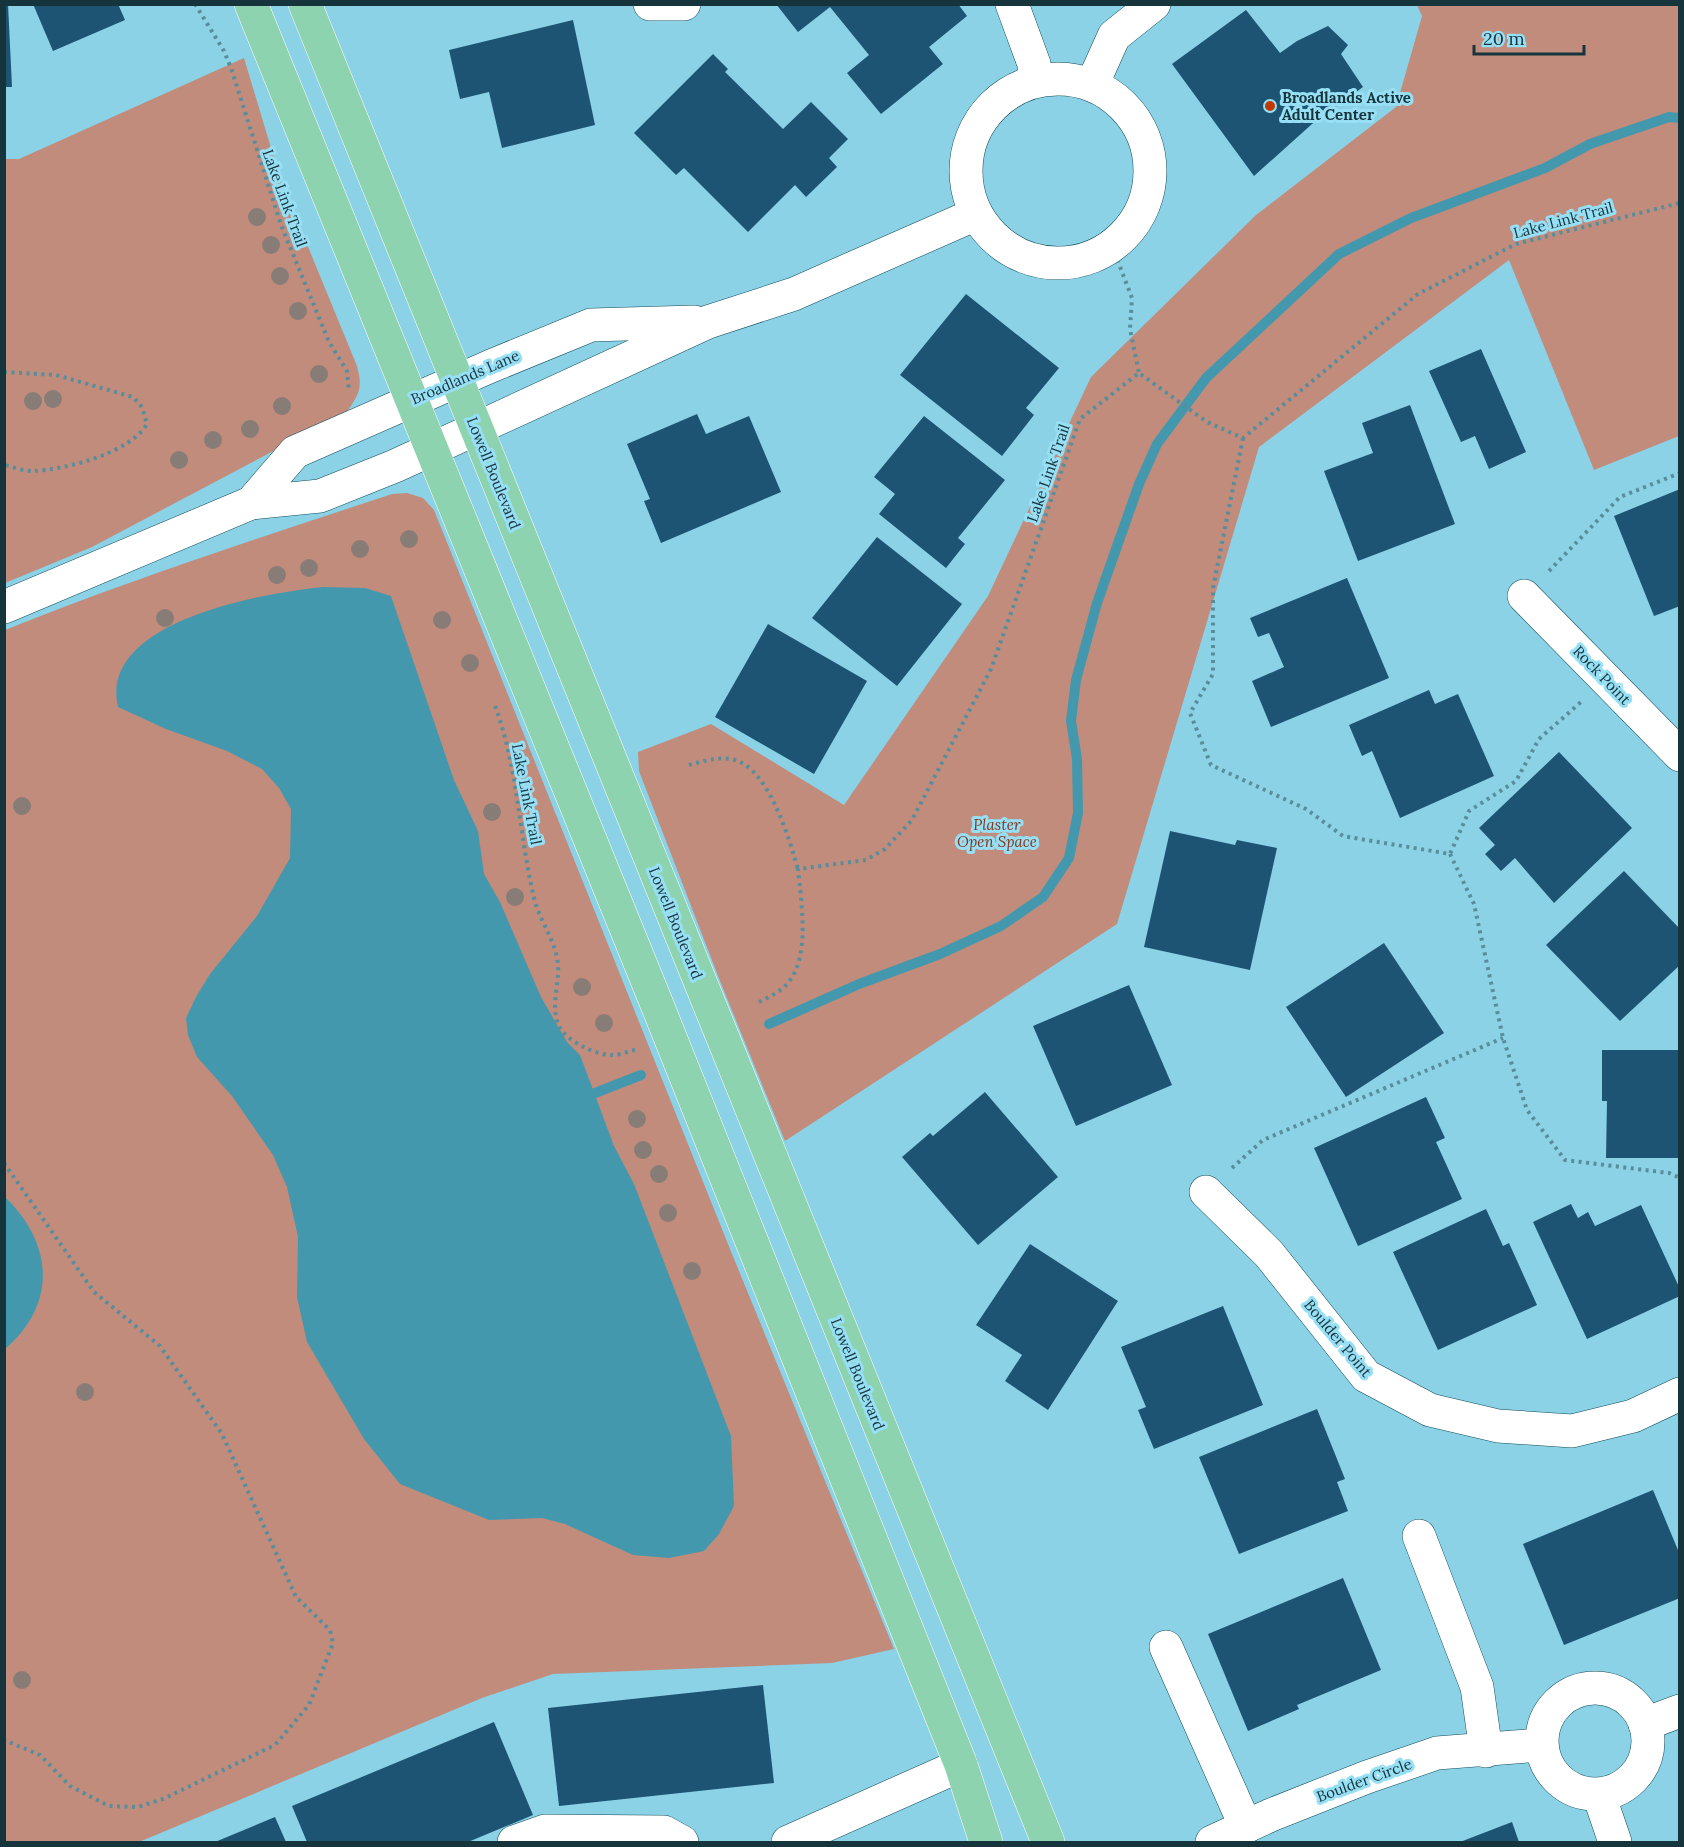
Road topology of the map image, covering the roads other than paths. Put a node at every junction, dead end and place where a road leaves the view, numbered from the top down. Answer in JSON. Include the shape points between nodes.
{"nodes":[{"id":1,"x":251,"y":4,"type":"edge"},
{"id":2,"x":305,"y":4,"type":"edge"},
{"id":3,"x":650,"y":4,"type":"edge"},
{"id":4,"x":684,"y":4,"type":"edge"},
{"id":5,"x":1012,"y":4,"type":"edge"},
{"id":6,"x":1154,"y":4,"type":"edge"},
{"id":7,"x":1036,"y":81,"type":"junction"},
{"id":8,"x":1092,"y":85,"type":"junction"},
{"id":9,"x":976,"y":214,"type":"junction"},
{"id":10,"x":708,"y":322,"type":"junction"},
{"id":11,"x":457,"y":381,"type":"junction"},
{"id":12,"x":411,"y":401,"type":"junction"},
{"id":13,"x":477,"y":429,"type":"junction"},
{"id":14,"x":430,"y":450,"type":"junction"},
{"id":15,"x":251,"y":503,"type":"junction"},
{"id":16,"x":1524,"y":596,"type":"road end"},
{"id":17,"x":5,"y":606,"type":"edge"},
{"id":18,"x":1680,"y":755,"type":"edge"},
{"id":19,"x":1206,"y":1192,"type":"road end"},
{"id":20,"x":1680,"y":1394,"type":"edge"},
{"id":21,"x":1419,"y":1536,"type":"dead end"},
{"id":22,"x":1166,"y":1647,"type":"dead end"},
{"id":23,"x":1680,"y":1711,"type":"edge"},
{"id":24,"x":1645,"y":1724,"type":"junction"},
{"id":25,"x":1541,"y":1745,"type":"junction"},
{"id":26,"x":1486,"y":1751,"type":"junction"},
{"id":27,"x":961,"y":1765,"type":"junction"},
{"id":28,"x":1599,"y":1795,"type":"junction"},
{"id":29,"x":1246,"y":1827,"type":"junction"},
{"id":30,"x":514,"y":1842,"type":"edge"},
{"id":31,"x":682,"y":1842,"type":"edge"},
{"id":32,"x":788,"y":1842,"type":"edge"},
{"id":33,"x":986,"y":1842,"type":"edge"},
{"id":34,"x":1048,"y":1842,"type":"edge"},
{"id":35,"x":1212,"y":1842,"type":"edge"},
{"id":36,"x":1616,"y":1842,"type":"edge"}],
"edges":[{"from":1,"to":12,"type":"main road"},
{"from":2,"to":11,"type":"main road","name":"Lowell Boulevard"},
{"from":3,"to":4,"type":"street"},
{"from":5,"to":7,"type":"street","via":[[1034,64]]},
{"from":6,"to":8,"type":"street","via":[[1114,36]]},
{"from":7,"to":8,"type":"street","via":[[1064,79]]},
{"from":7,"to":9,"type":"street","via":[[1010,92],[988,110],[973,133],[966,188]]},
{"from":8,"to":9,"type":"street","via":[[1116,99],[1136,120],[1148,146],[1151,174],[1146,201],[1132,226],[1112,246],[1084,260],[1052,264],[1021,256],[995,239]]},
{"from":9,"to":10,"type":"street","name":"Broadlands Lane","via":[[794,294]]},
{"from":10,"to":11,"type":"street","name":"Broadlands Lane","via":[[591,325]]},
{"from":10,"to":13,"type":"street","name":"Broadlands Lane"},
{"from":11,"to":12,"type":"street","name":"Broadlands Lane"},
{"from":11,"to":13,"type":"main road","name":"Lowell Boulevard"},
{"from":12,"to":14,"type":"main road"},
{"from":12,"to":15,"type":"street","name":"Broadlands Lane","via":[[294,452]]},
{"from":13,"to":14,"type":"street","name":"Broadlands Lane"},
{"from":13,"to":34,"type":"main road","name":"Lowell Boulevard"},
{"from":14,"to":15,"type":"street","name":"Broadlands Lane","via":[[320,496]]},
{"from":14,"to":27,"type":"main road"},
{"from":15,"to":17,"type":"street","name":"Broadlands Lane"},
{"from":16,"to":18,"type":"street","name":"Rock Point"},
{"from":19,"to":20,"type":"street","name":"Boulder Point","via":[[1269,1254],[1366,1376],[1430,1410],[1498,1426],[1572,1431],[1633,1416]]},
{"from":21,"to":26,"type":"street","via":[[1477,1687]]},
{"from":22,"to":29,"type":"street"},
{"from":23,"to":24,"type":"street"},
{"from":24,"to":25,"type":"street","via":[[1625,1696],[1592,1687],[1561,1700],[1549,1713]]},
{"from":24,"to":28,"type":"street","via":[[1648,1739],[1640,1770],[1615,1791]]},
{"from":25,"to":26,"type":"street","name":"Boulder Circle"},
{"from":25,"to":28,"type":"street","via":[[1545,1761],[1566,1787],[1582,1794]]},
{"from":26,"to":29,"type":"street","name":"Boulder Circle","via":[[1437,1753],[1367,1776]]},
{"from":27,"to":32,"type":"street"},
{"from":27,"to":33,"type":"main road"},
{"from":28,"to":36,"type":"street"},
{"from":29,"to":35,"type":"street","name":"Boulder Circle"},
{"from":30,"to":31,"type":"street","via":[[557,1831],[664,1832]]}]}
